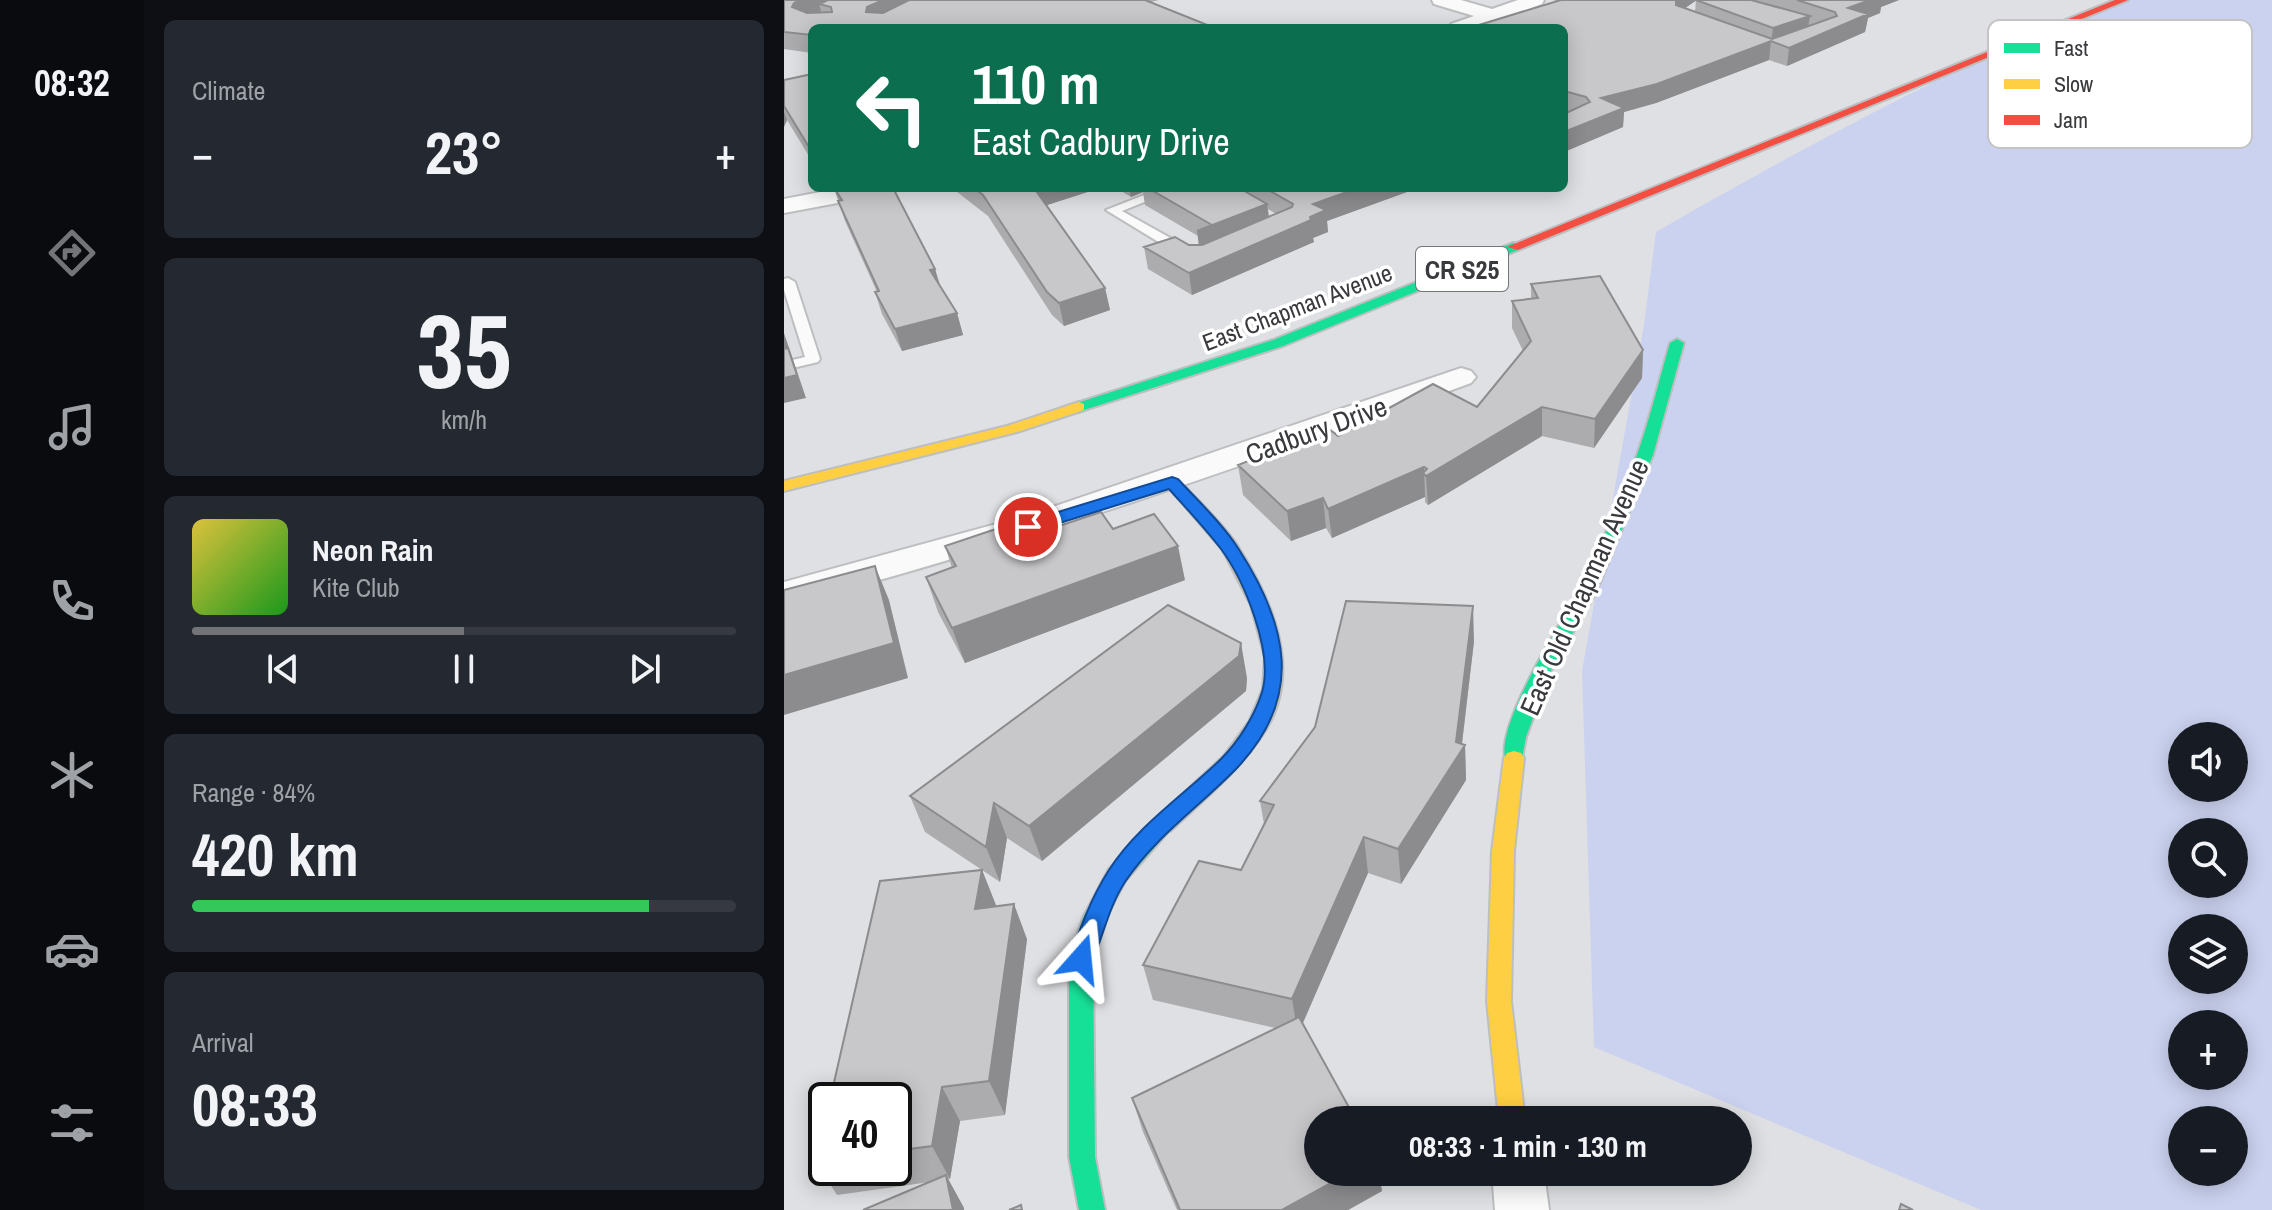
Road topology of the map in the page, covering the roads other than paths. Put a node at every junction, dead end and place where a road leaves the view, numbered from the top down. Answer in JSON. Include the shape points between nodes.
{"nodes":[{"id":1,"x":1441,"y":0,"type":"edge"},
{"id":2,"x":1535,"y":0,"type":"edge"},
{"id":3,"x":2123,"y":0,"type":"edge"},
{"id":4,"x":1495,"y":16,"type":"junction"},
{"id":5,"x":2074,"y":20,"type":"edge"},
{"id":6,"x":1470,"y":24,"type":"edge"},
{"id":7,"x":1988,"y":55,"type":"edge"},
{"id":8,"x":859,"y":192,"type":"edge"},
{"id":9,"x":1159,"y":192,"type":"edge"},
{"id":10,"x":784,"y":206,"type":"edge"},
{"id":11,"x":1199,"y":261,"type":"edge"},
{"id":12,"x":784,"y":283,"type":"edge"},
{"id":13,"x":1677,"y":343,"type":"dead end"},
{"id":14,"x":784,"y":366,"type":"edge"},
{"id":15,"x":1461,"y":377,"type":"dead end"},
{"id":16,"x":1172,"y":482,"type":"junction"},
{"id":17,"x":784,"y":486,"type":"edge"},
{"id":18,"x":784,"y":594,"type":"edge"},
{"id":19,"x":1510,"y":1106,"type":"edge"},
{"id":20,"x":1519,"y":1186,"type":"edge"},
{"id":21,"x":1092,"y":1210,"type":"edge"},
{"id":22,"x":1522,"y":1210,"type":"edge"}],
"edges":[{"from":1,"to":4,"type":"street"},
{"from":2,"to":4,"type":"street"},
{"from":3,"to":5,"type":"main road","name":"East Chapman Avenue","number":"CR S25"},
{"from":4,"to":6,"type":"street"},
{"from":7,"to":17,"type":"main road","name":"East Chapman Avenue","number":"CR S25","via":[[1278,343],[1012,429]]},
{"from":8,"to":10,"type":"street"},
{"from":9,"to":11,"type":"lane","via":[[1112,210]]},
{"from":12,"to":14,"type":"lane","via":[[788,282],[813,359]]},
{"from":13,"to":19,"type":"main road","name":"East Old Chapman Avenue","via":[[1645,455],[1586,594],[1540,674],[1516,737],[1503,851],[1499,1001]]},
{"from":15,"to":16,"type":"street","name":"Cadbury Drive"},
{"from":16,"to":18,"type":"street","name":"Cadbury Drive","via":[[941,554]]},
{"from":16,"to":21,"type":"main road","via":[[1230,548],[1260,605],[1274,657],[1273,689],[1258,725],[1231,761],[1147,840],[1117,875],[1095,916],[1081,959],[1082,1157]]},
{"from":20,"to":22,"type":"street"}]}
